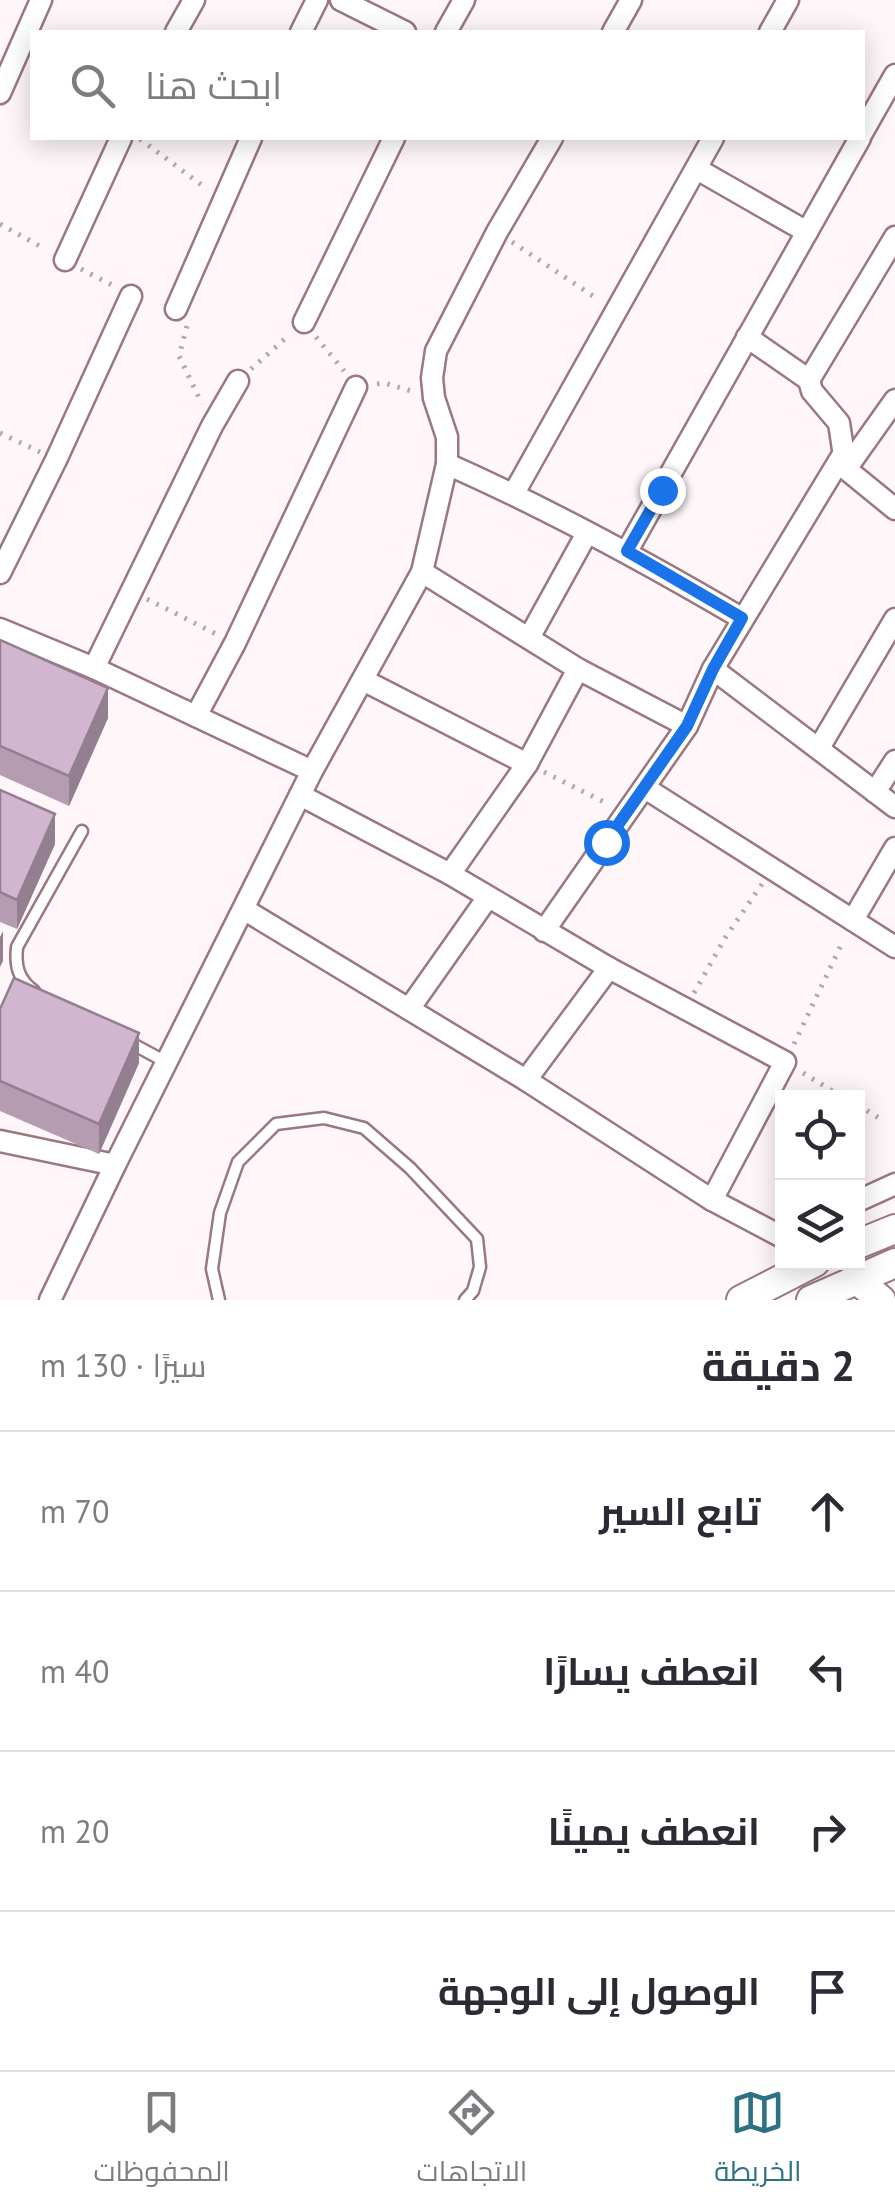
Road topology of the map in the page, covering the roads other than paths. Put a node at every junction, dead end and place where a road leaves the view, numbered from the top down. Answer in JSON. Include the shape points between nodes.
{"nodes":[{"id":1,"x":194,"y":0,"type":"edge"},
{"id":2,"x":317,"y":0,"type":"edge"},
{"id":3,"x":340,"y":0,"type":"edge"},
{"id":4,"x":464,"y":0,"type":"edge"},
{"id":5,"x":631,"y":0,"type":"edge"},
{"id":6,"x":788,"y":0,"type":"edge"},
{"id":7,"x":39,"y":1,"type":"edge"},
{"id":8,"x":177,"y":30,"type":"edge"},
{"id":9,"x":303,"y":30,"type":"edge"},
{"id":10,"x":400,"y":30,"type":"edge"},
{"id":11,"x":447,"y":30,"type":"edge"},
{"id":12,"x":613,"y":30,"type":"edge"},
{"id":13,"x":771,"y":30,"type":"edge"},
{"id":14,"x":895,"y":75,"type":"edge"},
{"id":15,"x":0,"y":92,"type":"edge"},
{"id":16,"x":865,"y":128,"type":"edge"},
{"id":17,"x":120,"y":140,"type":"edge"},
{"id":18,"x":250,"y":140,"type":"edge"},
{"id":19,"x":393,"y":140,"type":"edge"},
{"id":20,"x":551,"y":140,"type":"edge"},
{"id":21,"x":712,"y":140,"type":"edge"},
{"id":22,"x":858,"y":140,"type":"edge"},
{"id":23,"x":697,"y":169,"type":"junction"},
{"id":24,"x":806,"y":232,"type":"junction"},
{"id":25,"x":895,"y":238,"type":"edge"},
{"id":26,"x":65,"y":260,"type":"road end"},
{"id":27,"x":132,"y":296,"type":"road end"},
{"id":28,"x":176,"y":309,"type":"road end"},
{"id":29,"x":304,"y":322,"type":"road end"},
{"id":30,"x":747,"y":337,"type":"junction"},
{"id":31,"x":810,"y":380,"type":"junction"},
{"id":32,"x":238,"y":381,"type":"road end"},
{"id":33,"x":356,"y":387,"type":"road end"},
{"id":34,"x":895,"y":400,"type":"edge"},
{"id":35,"x":844,"y":462,"type":"junction"},
{"id":36,"x":447,"y":464,"type":"junction"},
{"id":37,"x":514,"y":493,"type":"junction"},
{"id":38,"x":895,"y":510,"type":"edge"},
{"id":39,"x":587,"y":534,"type":"junction"},
{"id":40,"x":627,"y":551,"type":"junction"},
{"id":41,"x":422,"y":572,"type":"junction"},
{"id":42,"x":0,"y":573,"type":"edge"},
{"id":43,"x":742,"y":618,"type":"junction"},
{"id":44,"x":895,"y":619,"type":"edge"},
{"id":45,"x":0,"y":628,"type":"edge"},
{"id":46,"x":528,"y":638,"type":"junction"},
{"id":47,"x":94,"y":668,"type":"junction"},
{"id":48,"x":578,"y":669,"type":"junction"},
{"id":49,"x":713,"y":669,"type":"junction"},
{"id":50,"x":362,"y":680,"type":"junction"},
{"id":51,"x":196,"y":716,"type":"junction"},
{"id":52,"x":687,"y":726,"type":"junction"},
{"id":53,"x":818,"y":748,"type":"junction"},
{"id":54,"x":895,"y":760,"type":"edge"},
{"id":55,"x":527,"y":764,"type":"junction"},
{"id":56,"x":312,"y":771,"type":"junction"},
{"id":57,"x":644,"y":788,"type":"junction"},
{"id":58,"x":874,"y":792,"type":"junction"},
{"id":59,"x":300,"y":795,"type":"junction"},
{"id":60,"x":895,"y":807,"type":"edge"},
{"id":61,"x":82,"y":831,"type":"dead end"},
{"id":62,"x":895,"y":848,"type":"edge"},
{"id":63,"x":450,"y":874,"type":"junction"},
{"id":64,"x":488,"y":896,"type":"junction"},
{"id":65,"x":245,"y":910,"type":"junction"},
{"id":66,"x":853,"y":920,"type":"junction"},
{"id":67,"x":544,"y":931,"type":"junction"},
{"id":68,"x":895,"y":947,"type":"edge"},
{"id":69,"x":609,"y":968,"type":"junction"},
{"id":70,"x":48,"y":998,"type":"edge"},
{"id":71,"x":409,"y":1009,"type":"junction"},
{"id":72,"x":115,"y":1034,"type":"edge"},
{"id":73,"x":166,"y":1062,"type":"junction"},
{"id":74,"x":526,"y":1080,"type":"junction"},
{"id":75,"x":0,"y":1142,"type":"edge"},
{"id":76,"x":114,"y":1165,"type":"junction"},
{"id":77,"x":895,"y":1184,"type":"edge"},
{"id":78,"x":865,"y":1197,"type":"edge"},
{"id":79,"x":712,"y":1200,"type":"junction"},
{"id":80,"x":895,"y":1229,"type":"edge"},
{"id":81,"x":775,"y":1234,"type":"edge"},
{"id":82,"x":865,"y":1241,"type":"edge"},
{"id":83,"x":895,"y":1263,"type":"edge"},
{"id":84,"x":800,"y":1270,"type":"edge"},
{"id":85,"x":855,"y":1278,"type":"junction"},
{"id":86,"x":50,"y":1300,"type":"edge"},
{"id":87,"x":219,"y":1300,"type":"edge"},
{"id":88,"x":465,"y":1300,"type":"edge"},
{"id":89,"x":740,"y":1300,"type":"edge"},
{"id":90,"x":810,"y":1300,"type":"edge"},
{"id":91,"x":880,"y":1300,"type":"edge"}],
"edges":[{"from":1,"to":8,"type":"street"},
{"from":2,"to":9,"type":"street"},
{"from":3,"to":10,"type":"street"},
{"from":4,"to":11,"type":"street"},
{"from":5,"to":12,"type":"street"},
{"from":6,"to":13,"type":"street"},
{"from":7,"to":15,"type":"street"},
{"from":14,"to":16,"type":"street"},
{"from":17,"to":26,"type":"street"},
{"from":18,"to":28,"type":"street"},
{"from":19,"to":29,"type":"street"},
{"from":20,"to":36,"type":"street","via":[[436,351],[432,378],[448,436]]},
{"from":21,"to":23,"type":"street"},
{"from":22,"to":24,"type":"street"},
{"from":23,"to":24,"type":"street"},
{"from":23,"to":37,"type":"street"},
{"from":24,"to":30,"type":"street"},
{"from":25,"to":31,"type":"street"},
{"from":27,"to":42,"type":"street"},
{"from":30,"to":31,"type":"street"},
{"from":30,"to":40,"type":"street"},
{"from":31,"to":35,"type":"street","via":[[839,423]]},
{"from":32,"to":47,"type":"street"},
{"from":33,"to":51,"type":"street"},
{"from":34,"to":35,"type":"street"},
{"from":35,"to":38,"type":"street"},
{"from":35,"to":43,"type":"street"},
{"from":36,"to":37,"type":"street"},
{"from":36,"to":41,"type":"street"},
{"from":37,"to":39,"type":"street"},
{"from":39,"to":40,"type":"street"},
{"from":39,"to":46,"type":"street"},
{"from":40,"to":43,"type":"street"},
{"from":41,"to":46,"type":"street"},
{"from":41,"to":50,"type":"street"},
{"from":43,"to":49,"type":"street"},
{"from":44,"to":53,"type":"street"},
{"from":45,"to":47,"type":"street"},
{"from":46,"to":48,"type":"street"},
{"from":47,"to":51,"type":"street"},
{"from":48,"to":52,"type":"street"},
{"from":48,"to":55,"type":"street"},
{"from":49,"to":52,"type":"street"},
{"from":49,"to":53,"type":"street"},
{"from":50,"to":55,"type":"street"},
{"from":50,"to":56,"type":"street"},
{"from":51,"to":56,"type":"street"},
{"from":52,"to":57,"type":"street"},
{"from":53,"to":58,"type":"street"},
{"from":54,"to":58,"type":"street"},
{"from":55,"to":63,"type":"street"},
{"from":56,"to":59,"type":"street"},
{"from":57,"to":66,"type":"street"},
{"from":57,"to":67,"type":"street"},
{"from":58,"to":60,"type":"street"},
{"from":59,"to":63,"type":"street"},
{"from":59,"to":65,"type":"street"},
{"from":61,"to":70,"type":"lane","via":[[17,947],[21,979]]},
{"from":62,"to":66,"type":"street"},
{"from":63,"to":64,"type":"street"},
{"from":64,"to":67,"type":"street"},
{"from":64,"to":71,"type":"street"},
{"from":65,"to":71,"type":"street"},
{"from":65,"to":73,"type":"street"},
{"from":66,"to":68,"type":"street"},
{"from":67,"to":69,"type":"street"},
{"from":69,"to":74,"type":"street"},
{"from":69,"to":79,"type":"street","via":[[785,1062]]},
{"from":71,"to":74,"type":"street"},
{"from":72,"to":73,"type":"lane"},
{"from":73,"to":76,"type":"street"},
{"from":74,"to":79,"type":"street"},
{"from":75,"to":76,"type":"street"},
{"from":76,"to":86,"type":"street"},
{"from":77,"to":78,"type":"street"},
{"from":79,"to":81,"type":"street"},
{"from":80,"to":82,"type":"street"},
{"from":83,"to":85,"type":"street"},
{"from":84,"to":89,"type":"street"},
{"from":85,"to":90,"type":"street"},
{"from":85,"to":91,"type":"street"},
{"from":87,"to":88,"type":"lane","via":[[212,1269],[220,1213],[238,1162],[276,1124],[324,1118],[364,1128],[477,1239],[480,1268]]}]}
